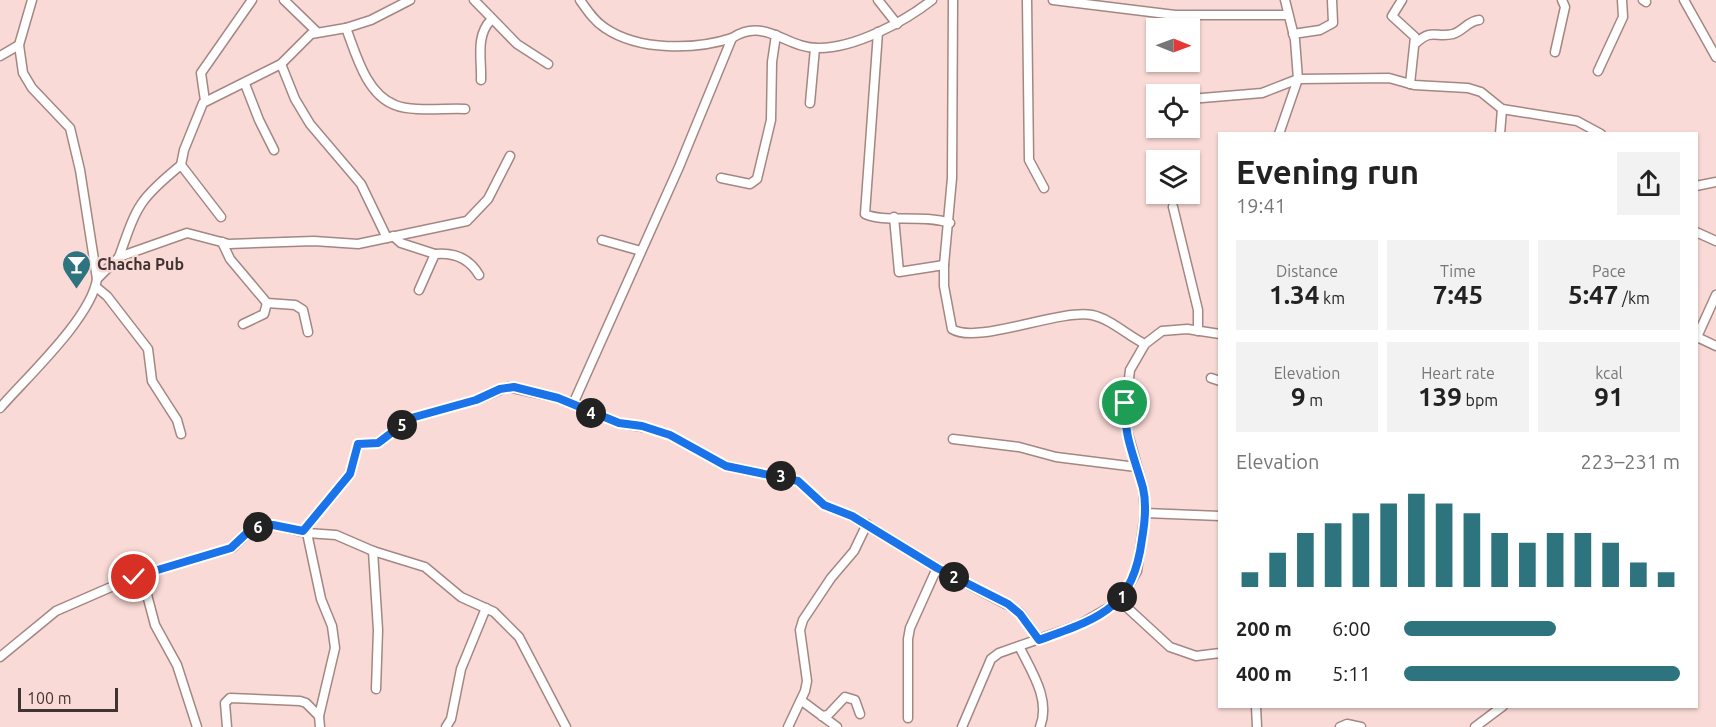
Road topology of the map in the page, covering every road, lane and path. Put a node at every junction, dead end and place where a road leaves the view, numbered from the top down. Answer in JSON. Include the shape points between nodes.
{"nodes":[{"id":1,"x":31,"y":0,"type":"edge"},
{"id":2,"x":252,"y":0,"type":"edge"},
{"id":3,"x":284,"y":0,"type":"edge"},
{"id":4,"x":410,"y":0,"type":"edge"},
{"id":5,"x":474,"y":0,"type":"edge"},
{"id":6,"x":580,"y":0,"type":"edge"},
{"id":7,"x":593,"y":0,"type":"edge"},
{"id":8,"x":878,"y":0,"type":"edge"},
{"id":9,"x":932,"y":0,"type":"edge"},
{"id":10,"x":953,"y":0,"type":"edge"},
{"id":11,"x":1027,"y":0,"type":"edge"},
{"id":12,"x":1053,"y":0,"type":"edge"},
{"id":13,"x":1285,"y":0,"type":"edge"},
{"id":14,"x":1332,"y":0,"type":"edge"},
{"id":15,"x":1402,"y":0,"type":"edge"},
{"id":16,"x":1562,"y":0,"type":"edge"},
{"id":17,"x":1622,"y":0,"type":"edge"},
{"id":18,"x":1684,"y":0,"type":"edge"},
{"id":19,"x":586,"y":8,"type":"junction"},
{"id":20,"x":1288,"y":15,"type":"junction"},
{"id":21,"x":491,"y":20,"type":"junction"},
{"id":22,"x":1479,"y":20,"type":"dead end"},
{"id":23,"x":897,"y":24,"type":"junction"},
{"id":24,"x":346,"y":28,"type":"junction"},
{"id":25,"x":316,"y":31,"type":"junction"},
{"id":26,"x":878,"y":32,"type":"junction"},
{"id":27,"x":1293,"y":34,"type":"junction"},
{"id":28,"x":776,"y":35,"type":"junction"},
{"id":29,"x":732,"y":38,"type":"junction"},
{"id":30,"x":1416,"y":43,"type":"junction"},
{"id":31,"x":19,"y":45,"type":"junction"},
{"id":32,"x":815,"y":48,"type":"junction"},
{"id":33,"x":1555,"y":52,"type":"dead end"},
{"id":34,"x":0,"y":56,"type":"edge"},
{"id":35,"x":1716,"y":57,"type":"edge"},
{"id":36,"x":281,"y":64,"type":"junction"},
{"id":37,"x":548,"y":64,"type":"dead end"},
{"id":38,"x":1599,"y":71,"type":"dead end"},
{"id":39,"x":1298,"y":79,"type":"junction"},
{"id":40,"x":481,"y":80,"type":"dead end"},
{"id":41,"x":245,"y":84,"type":"junction"},
{"id":42,"x":1410,"y":84,"type":"junction"},
{"id":43,"x":1200,"y":98,"type":"edge"},
{"id":44,"x":205,"y":101,"type":"junction"},
{"id":45,"x":810,"y":104,"type":"dead end"},
{"id":46,"x":465,"y":109,"type":"dead end"},
{"id":47,"x":1502,"y":109,"type":"junction"},
{"id":48,"x":1280,"y":132,"type":"edge"},
{"id":49,"x":1500,"y":132,"type":"edge"},
{"id":50,"x":1596,"y":132,"type":"edge"},
{"id":51,"x":274,"y":150,"type":"dead end"},
{"id":52,"x":510,"y":156,"type":"dead end"},
{"id":53,"x":181,"y":165,"type":"junction"},
{"id":54,"x":721,"y":178,"type":"dead end"},
{"id":55,"x":1716,"y":182,"type":"edge"},
{"id":56,"x":1698,"y":186,"type":"edge"},
{"id":57,"x":1044,"y":188,"type":"dead end"},
{"id":58,"x":1173,"y":207,"type":"dead end"},
{"id":59,"x":221,"y":217,"type":"dead end"},
{"id":60,"x":894,"y":217,"type":"junction"},
{"id":61,"x":950,"y":223,"type":"junction"},
{"id":62,"x":1698,"y":233,"type":"edge"},
{"id":63,"x":390,"y":237,"type":"junction"},
{"id":64,"x":602,"y":240,"type":"dead end"},
{"id":65,"x":1716,"y":241,"type":"edge"},
{"id":66,"x":222,"y":242,"type":"junction"},
{"id":67,"x":641,"y":250,"type":"junction"},
{"id":68,"x":435,"y":254,"type":"junction"},
{"id":69,"x":119,"y":257,"type":"junction"},
{"id":70,"x":944,"y":265,"type":"junction"},
{"id":71,"x":480,"y":274,"type":"dead end"},
{"id":72,"x":97,"y":283,"type":"junction"},
{"id":73,"x":419,"y":290,"type":"dead end"},
{"id":74,"x":1716,"y":295,"type":"edge"},
{"id":75,"x":267,"y":303,"type":"junction"},
{"id":76,"x":243,"y":324,"type":"dead end"},
{"id":77,"x":1198,"y":331,"type":"junction"},
{"id":78,"x":308,"y":332,"type":"dead end"},
{"id":79,"x":1218,"y":335,"type":"edge"},
{"id":80,"x":1698,"y":336,"type":"edge"},
{"id":81,"x":1698,"y":338,"type":"edge"},
{"id":82,"x":1144,"y":344,"type":"junction"},
{"id":83,"x":1716,"y":346,"type":"edge"},
{"id":84,"x":573,"y":404,"type":"junction"},
{"id":85,"x":0,"y":408,"type":"edge"},
{"id":86,"x":181,"y":434,"type":"dead end"},
{"id":87,"x":953,"y":438,"type":"dead end"},
{"id":88,"x":1136,"y":467,"type":"junction"},
{"id":89,"x":1145,"y":513,"type":"junction"},
{"id":90,"x":1218,"y":516,"type":"edge"},
{"id":91,"x":867,"y":524,"type":"junction"},
{"id":92,"x":305,"y":532,"type":"junction"},
{"id":93,"x":373,"y":551,"type":"junction"},
{"id":94,"x":937,"y":568,"type":"junction"},
{"id":95,"x":145,"y":576,"type":"junction"},
{"id":96,"x":1120,"y":601,"type":"junction"},
{"id":97,"x":486,"y":609,"type":"junction"},
{"id":98,"x":1039,"y":640,"type":"junction"},
{"id":99,"x":1019,"y":646,"type":"junction"},
{"id":100,"x":1218,"y":653,"type":"edge"},
{"id":101,"x":0,"y":657,"type":"edge"},
{"id":102,"x":376,"y":689,"type":"dead end"},
{"id":103,"x":802,"y":701,"type":"junction"},
{"id":104,"x":1256,"y":708,"type":"edge"},
{"id":105,"x":1500,"y":708,"type":"edge"},
{"id":106,"x":860,"y":714,"type":"dead end"},
{"id":107,"x":319,"y":716,"type":"junction"},
{"id":108,"x":822,"y":716,"type":"junction"},
{"id":109,"x":908,"y":718,"type":"dead end"},
{"id":110,"x":197,"y":727,"type":"edge"},
{"id":111,"x":227,"y":727,"type":"edge"},
{"id":112,"x":320,"y":727,"type":"edge"},
{"id":113,"x":446,"y":727,"type":"edge"},
{"id":114,"x":566,"y":727,"type":"edge"},
{"id":115,"x":788,"y":727,"type":"edge"},
{"id":116,"x":837,"y":727,"type":"edge"},
{"id":117,"x":962,"y":727,"type":"edge"},
{"id":118,"x":1040,"y":727,"type":"edge"},
{"id":119,"x":1257,"y":727,"type":"edge"},
{"id":120,"x":1340,"y":727,"type":"edge"},
{"id":121,"x":1361,"y":727,"type":"edge"},
{"id":122,"x":1475,"y":727,"type":"edge"}],
"edges":[{"from":1,"to":31,"type":"street"},
{"from":2,"to":44,"type":"street","via":[[201,73]]},
{"from":3,"to":25,"type":"street"},
{"from":4,"to":24,"type":"street"},
{"from":5,"to":21,"type":"street"},
{"from":6,"to":19,"type":"street"},
{"from":7,"to":19,"type":"street"},
{"from":8,"to":23,"type":"street"},
{"from":9,"to":23,"type":"street"},
{"from":10,"to":61,"type":"street"},
{"from":11,"to":57,"type":"street","via":[[1029,160]]},
{"from":12,"to":20,"type":"street","via":[[1175,15]]},
{"from":13,"to":20,"type":"street"},
{"from":14,"to":27,"type":"street","via":[[1333,23],[1320,30]]},
{"from":15,"to":30,"type":"street","via":[[1392,16],[1412,31]]},
{"from":16,"to":33,"type":"street","via":[[1565,8]]},
{"from":17,"to":38,"type":"street","via":[[1623,17]]},
{"from":18,"to":35,"type":"street"},
{"from":19,"to":29,"type":"street","via":[[604,28],[636,41],[679,46]]},
{"from":20,"to":27,"type":"street"},
{"from":21,"to":37,"type":"street","via":[[517,44]]},
{"from":21,"to":40,"type":"street","via":[[480,42]]},
{"from":22,"to":30,"type":"street","via":[[1472,20],[1456,33],[1433,33]]},
{"from":23,"to":26,"type":"street"},
{"from":24,"to":25,"type":"street"},
{"from":24,"to":46,"type":"street","via":[[368,80],[385,99],[397,106]]},
{"from":25,"to":36,"type":"street"},
{"from":26,"to":32,"type":"street"},
{"from":26,"to":60,"type":"street","via":[[865,214],[879,219]]},
{"from":27,"to":39,"type":"street"},
{"from":28,"to":29,"type":"street","via":[[755,29]]},
{"from":28,"to":32,"type":"street"},
{"from":28,"to":54,"type":"street","via":[[771,120],[757,179],[750,184]]},
{"from":29,"to":67,"type":"street"},
{"from":30,"to":42,"type":"street"},
{"from":31,"to":34,"type":"street"},
{"from":31,"to":72,"type":"street","via":[[26,80],[70,128]]},
{"from":32,"to":45,"type":"street"},
{"from":36,"to":41,"type":"street"},
{"from":36,"to":63,"type":"street","via":[[310,124],[361,184]]},
{"from":39,"to":42,"type":"street","via":[[1366,76]]},
{"from":39,"to":43,"type":"street","via":[[1262,93]]},
{"from":39,"to":48,"type":"street"},
{"from":41,"to":44,"type":"street"},
{"from":41,"to":51,"type":"street"},
{"from":42,"to":47,"type":"street","via":[[1468,88],[1481,92]]},
{"from":44,"to":53,"type":"street"},
{"from":47,"to":49,"type":"street"},
{"from":47,"to":50,"type":"street","via":[[1565,118]]},
{"from":52,"to":63,"type":"street","via":[[494,191],[472,218]]},
{"from":53,"to":59,"type":"street"},
{"from":53,"to":69,"type":"street","via":[[140,203]]},
{"from":55,"to":56,"type":"street"},
{"from":58,"to":77,"type":"street","via":[[1198,310]]},
{"from":60,"to":61,"type":"street","via":[[934,218]]},
{"from":60,"to":70,"type":"street","via":[[899,272]]},
{"from":61,"to":70,"type":"street"},
{"from":62,"to":65,"type":"street"},
{"from":63,"to":66,"type":"street","via":[[358,244]]},
{"from":63,"to":68,"type":"street"},
{"from":64,"to":67,"type":"street"},
{"from":66,"to":69,"type":"street","via":[[188,233]]},
{"from":66,"to":75,"type":"street","via":[[230,259]]},
{"from":67,"to":84,"type":"street"},
{"from":68,"to":71,"type":"street","via":[[454,254]]},
{"from":68,"to":73,"type":"street"},
{"from":69,"to":72,"type":"street"},
{"from":70,"to":82,"type":"street","via":[[950,320],[952,329],[959,333],[1093,315]]},
{"from":72,"to":85,"type":"street","via":[[57,345]]},
{"from":72,"to":86,"type":"street","via":[[148,349],[152,381],[177,420]]},
{"from":74,"to":80,"type":"street"},
{"from":75,"to":76,"type":"street","via":[[264,314]]},
{"from":75,"to":78,"type":"street","via":[[300,307]]},
{"from":77,"to":79,"type":"street"},
{"from":77,"to":82,"type":"street","via":[[1162,331]]},
{"from":81,"to":83,"type":"street"},
{"from":82,"to":88,"type":"street","via":[[1130,370],[1124,420]]},
{"from":84,"to":91,"type":"street","via":[[619,423],[670,435],[726,466],[788,477],[808,488],[824,505]]},
{"from":84,"to":92,"type":"street","via":[[508,387],[411,418],[384,440],[358,444],[350,474]]},
{"from":87,"to":88,"type":"street"},
{"from":88,"to":89,"type":"street","via":[[1143,487]]},
{"from":89,"to":90,"type":"street"},
{"from":89,"to":96,"type":"street","via":[[1137,571]]},
{"from":91,"to":94,"type":"street"},
{"from":91,"to":103,"type":"street","via":[[854,551],[803,620],[800,630],[807,681]]},
{"from":92,"to":93,"type":"street","via":[[336,535]]},
{"from":92,"to":95,"type":"street","via":[[273,525],[259,527],[249,531],[235,547],[171,564]]},
{"from":92,"to":107,"type":"street","via":[[335,648]]},
{"from":93,"to":97,"type":"street","via":[[424,567],[461,597]]},
{"from":93,"to":102,"type":"street","via":[[378,621]]},
{"from":94,"to":98,"type":"street","via":[[1008,604]]},
{"from":94,"to":109,"type":"street","via":[[910,628]]},
{"from":95,"to":101,"type":"street","via":[[126,580],[56,611]]},
{"from":95,"to":110,"type":"street","via":[[155,625],[177,665]]},
{"from":96,"to":98,"type":"street","via":[[1098,616]]},
{"from":96,"to":100,"type":"street","via":[[1170,647],[1196,656]]},
{"from":97,"to":113,"type":"street","via":[[460,669]]},
{"from":97,"to":114,"type":"street","via":[[519,637]]},
{"from":98,"to":99,"type":"street"},
{"from":99,"to":117,"type":"street","via":[[991,658]]},
{"from":99,"to":118,"type":"street","via":[[1046,710]]},
{"from":103,"to":108,"type":"street"},
{"from":103,"to":115,"type":"street"},
{"from":104,"to":119,"type":"street"},
{"from":105,"to":122,"type":"street"},
{"from":106,"to":108,"type":"street","via":[[855,700],[845,697],[828,715]]},
{"from":107,"to":111,"type":"street","via":[[300,701],[230,698],[225,703]]},
{"from":107,"to":112,"type":"street"},
{"from":108,"to":116,"type":"street"},
{"from":120,"to":121,"type":"street"}]}
